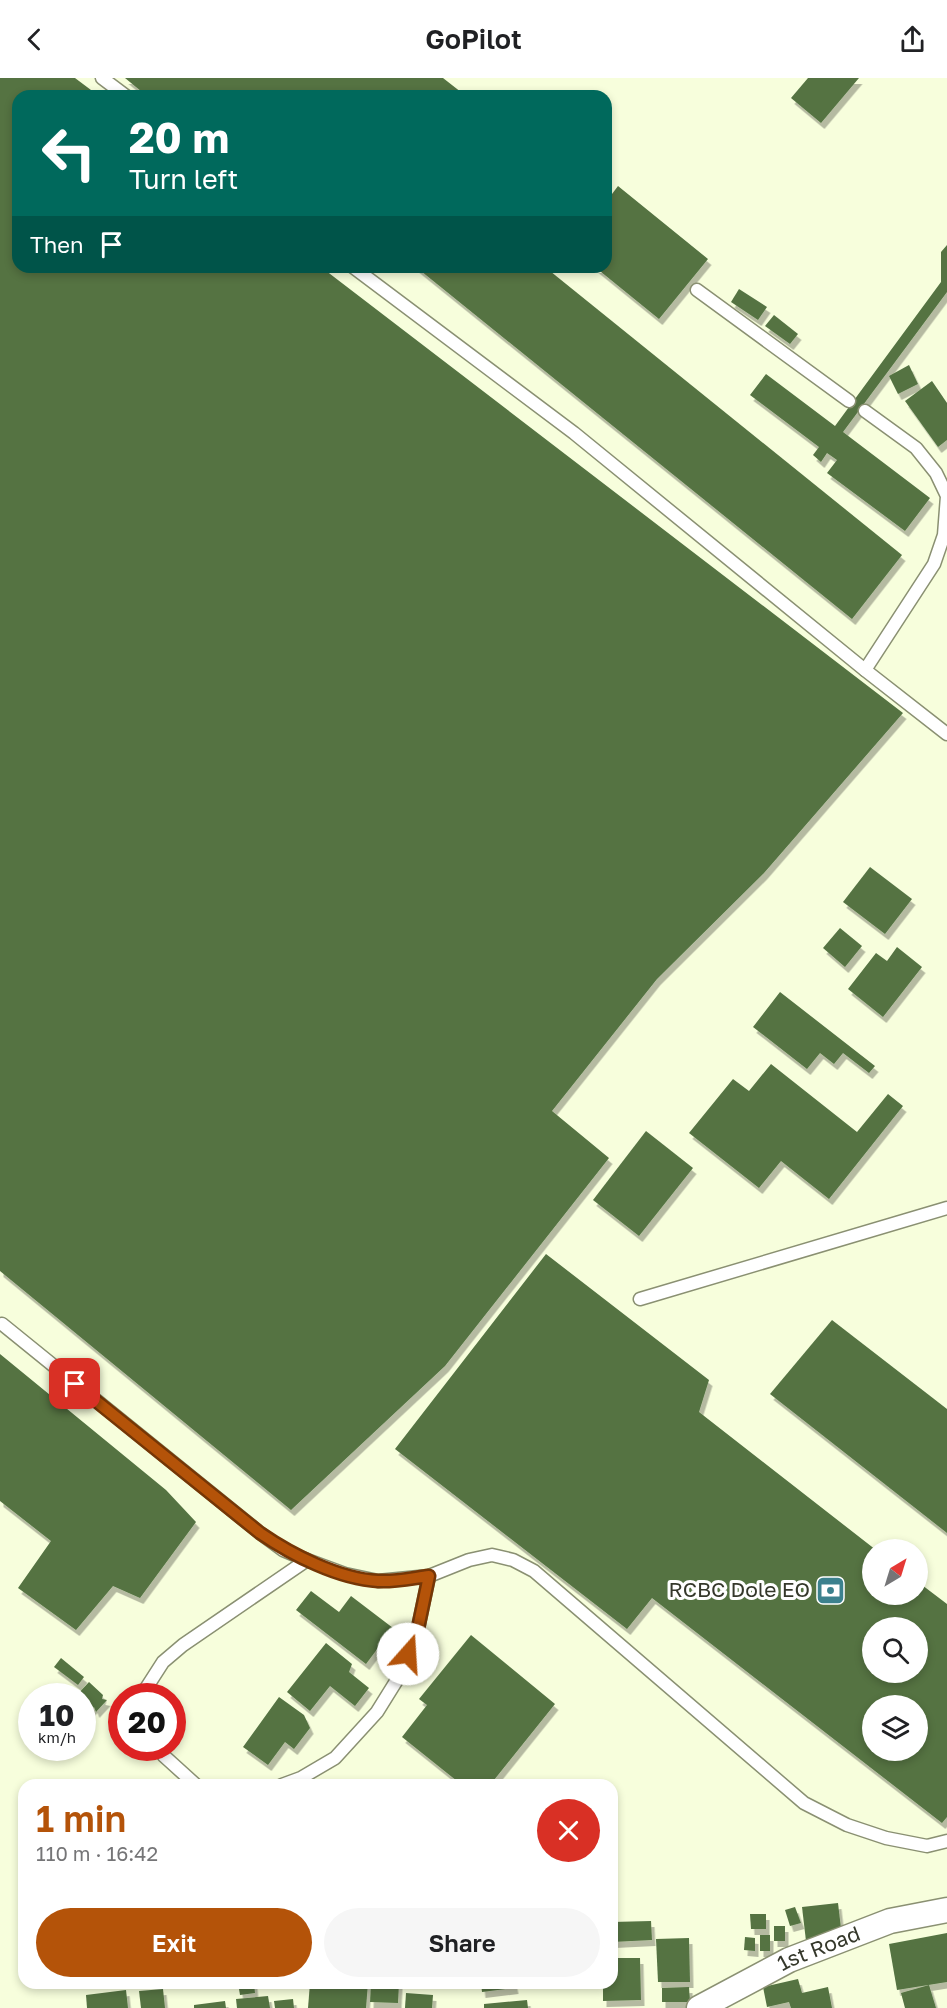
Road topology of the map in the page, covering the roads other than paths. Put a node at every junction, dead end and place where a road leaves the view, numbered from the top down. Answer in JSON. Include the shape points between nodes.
{"nodes":[{"id":1,"x":102,"y":78,"type":"edge"},
{"id":2,"x":118,"y":90,"type":"edge"},
{"id":3,"x":361,"y":273,"type":"edge"},
{"id":4,"x":698,"y":290,"type":"dead end"},
{"id":5,"x":849,"y":401,"type":"dead end"},
{"id":6,"x":865,"y":411,"type":"dead end"},
{"id":7,"x":865,"y":670,"type":"junction"},
{"id":8,"x":947,"y":734,"type":"edge"},
{"id":9,"x":947,"y":1208,"type":"edge"},
{"id":10,"x":640,"y":1299,"type":"dead end"},
{"id":11,"x":2,"y":1324,"type":"dead end"},
{"id":12,"x":308,"y":1560,"type":"junction"},
{"id":13,"x":429,"y":1576,"type":"junction"},
{"id":14,"x":150,"y":1683,"type":"edge"},
{"id":15,"x":170,"y":1761,"type":"edge"},
{"id":16,"x":189,"y":1779,"type":"edge"},
{"id":17,"x":298,"y":1779,"type":"edge"},
{"id":18,"x":947,"y":1841,"type":"edge"},
{"id":19,"x":947,"y":1910,"type":"edge"},
{"id":20,"x":699,"y":2008,"type":"edge"}],
"edges":[{"from":1,"to":2,"type":"lane"},
{"from":3,"to":7,"type":"lane","via":[[574,433]]},
{"from":4,"to":5,"type":"lane"},
{"from":6,"to":7,"type":"lane","via":[[916,448],[936,473],[947,496],[944,535],[934,564]]},
{"from":7,"to":8,"type":"lane"},
{"from":9,"to":10,"type":"lane"},
{"from":11,"to":12,"type":"lane","via":[[260,1533],[283,1550]]},
{"from":12,"to":13,"type":"lane","via":[[378,1581]]},
{"from":12,"to":14,"type":"lane","via":[[183,1645],[163,1662]]},
{"from":13,"to":17,"type":"lane","via":[[417,1633],[400,1676],[377,1712],[335,1758]]},
{"from":13,"to":18,"type":"lane","via":[[492,1555],[513,1560],[534,1571],[804,1803],[886,1838],[927,1846]]},
{"from":15,"to":16,"type":"lane"},
{"from":19,"to":20,"type":"street","name":"1st Road","via":[[890,1921],[789,1960]]}]}
